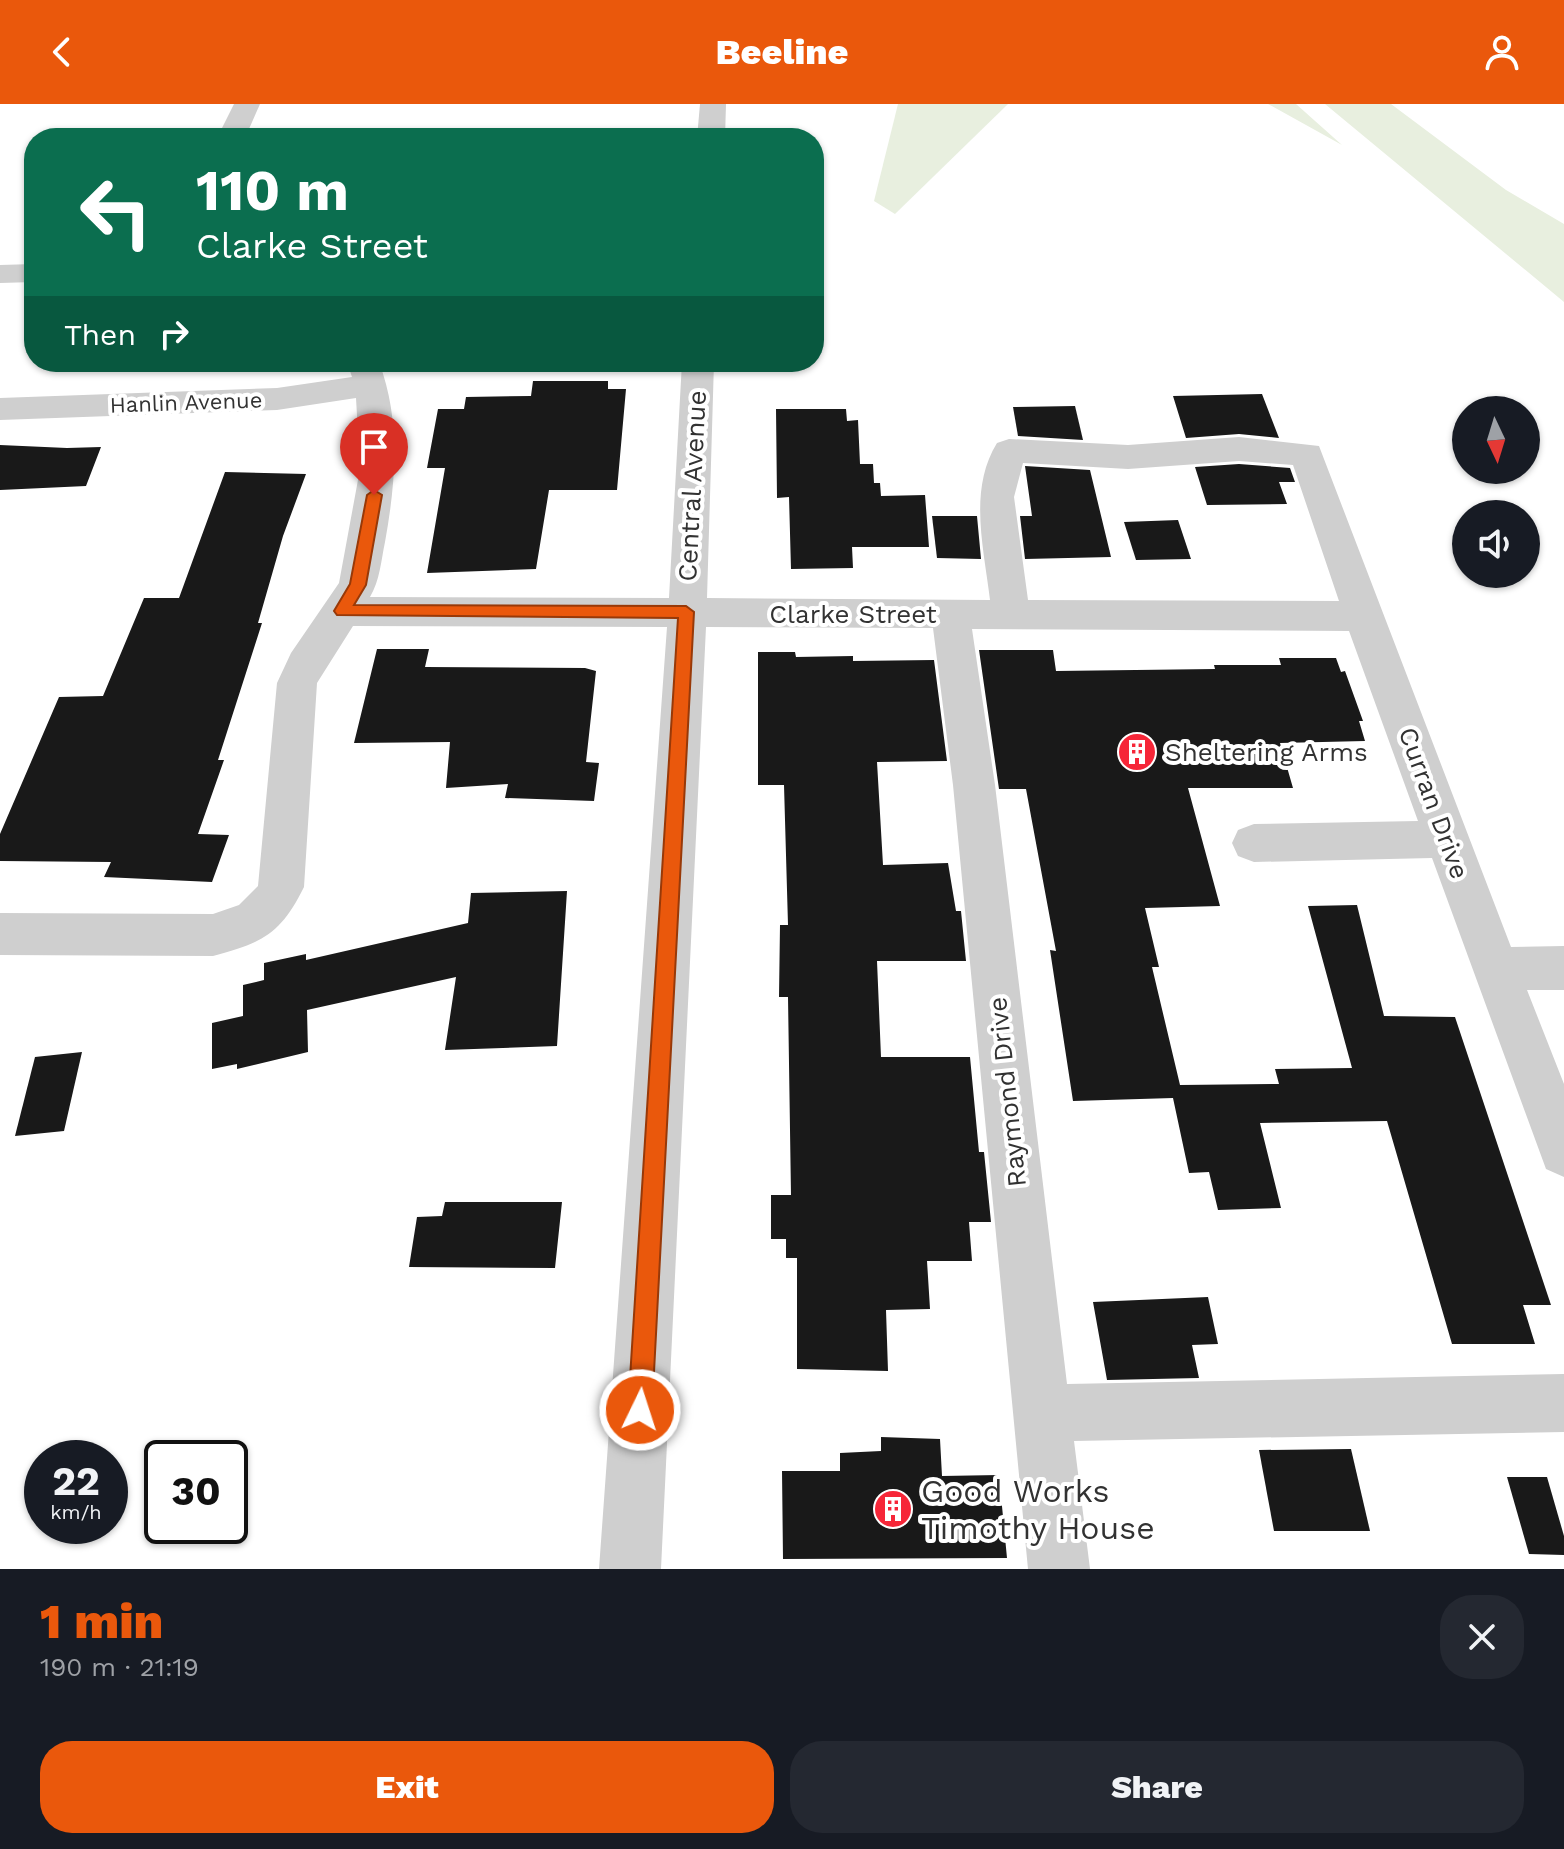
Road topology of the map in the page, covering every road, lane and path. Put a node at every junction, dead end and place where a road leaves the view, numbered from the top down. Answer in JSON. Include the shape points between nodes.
{"nodes":[{"id":1,"x":247,"y":104,"type":"edge"},
{"id":2,"x":713,"y":104,"type":"edge"},
{"id":3,"x":236,"y":128,"type":"edge"},
{"id":4,"x":712,"y":128,"type":"edge"},
{"id":5,"x":24,"y":273,"type":"edge"},
{"id":6,"x":0,"y":274,"type":"edge"},
{"id":7,"x":698,"y":372,"type":"edge"},
{"id":8,"x":367,"y":373,"type":"edge"},
{"id":9,"x":0,"y":409,"type":"edge"},
{"id":10,"x":342,"y":611,"type":"junction"},
{"id":11,"x":686,"y":612,"type":"junction"},
{"id":12,"x":951,"y":615,"type":"junction"},
{"id":13,"x":1011,"y":615,"type":"junction"},
{"id":14,"x":1363,"y":616,"type":"junction"},
{"id":15,"x":1449,"y":839,"type":"junction"},
{"id":16,"x":1254,"y":843,"type":"dead end"},
{"id":17,"x":0,"y":934,"type":"edge"},
{"id":18,"x":1564,"y":968,"type":"edge"},
{"id":19,"x":1494,"y":969,"type":"junction"},
{"id":20,"x":1564,"y":1151,"type":"edge"},
{"id":21,"x":1564,"y":1403,"type":"edge"},
{"id":22,"x":1041,"y":1413,"type":"junction"},
{"id":23,"x":630,"y":1569,"type":"edge"},
{"id":24,"x":1059,"y":1569,"type":"edge"}],
"edges":[{"from":1,"to":3,"type":"street"},
{"from":2,"to":4,"type":"street"},
{"from":5,"to":6,"type":"street"},
{"from":7,"to":11,"type":"street","name":"Central Avenue"},
{"from":8,"to":9,"type":"street","name":"Hanlin Avenue","via":[[277,399]]},
{"from":8,"to":10,"type":"street","via":[[378,469],[358,585]]},
{"from":10,"to":11,"type":"street","name":"Clarke Street"},
{"from":10,"to":17,"type":"street","via":[[297,683],[278,896],[266,911],[243,927],[213,935]]},
{"from":11,"to":12,"type":"street","name":"Clarke Street"},
{"from":11,"to":23,"type":"street","name":"Central Avenue"},
{"from":12,"to":13,"type":"street","name":"Clarke Street"},
{"from":12,"to":22,"type":"street","name":"Raymond Drive"},
{"from":13,"to":14,"type":"street","name":"Clarke Street"},
{"from":13,"to":14,"type":"street","name":"Curran Drive","via":[[996,497],[1009,451],[1128,457],[1239,449],[1307,454]]},
{"from":14,"to":15,"type":"street","name":"Curran Drive"},
{"from":15,"to":16,"type":"street"},
{"from":15,"to":19,"type":"street","name":"Curran Drive"},
{"from":18,"to":19,"type":"street"},
{"from":19,"to":20,"type":"street","name":"Curran Drive"},
{"from":21,"to":22,"type":"street"},
{"from":22,"to":24,"type":"street","name":"Raymond Drive"}]}
